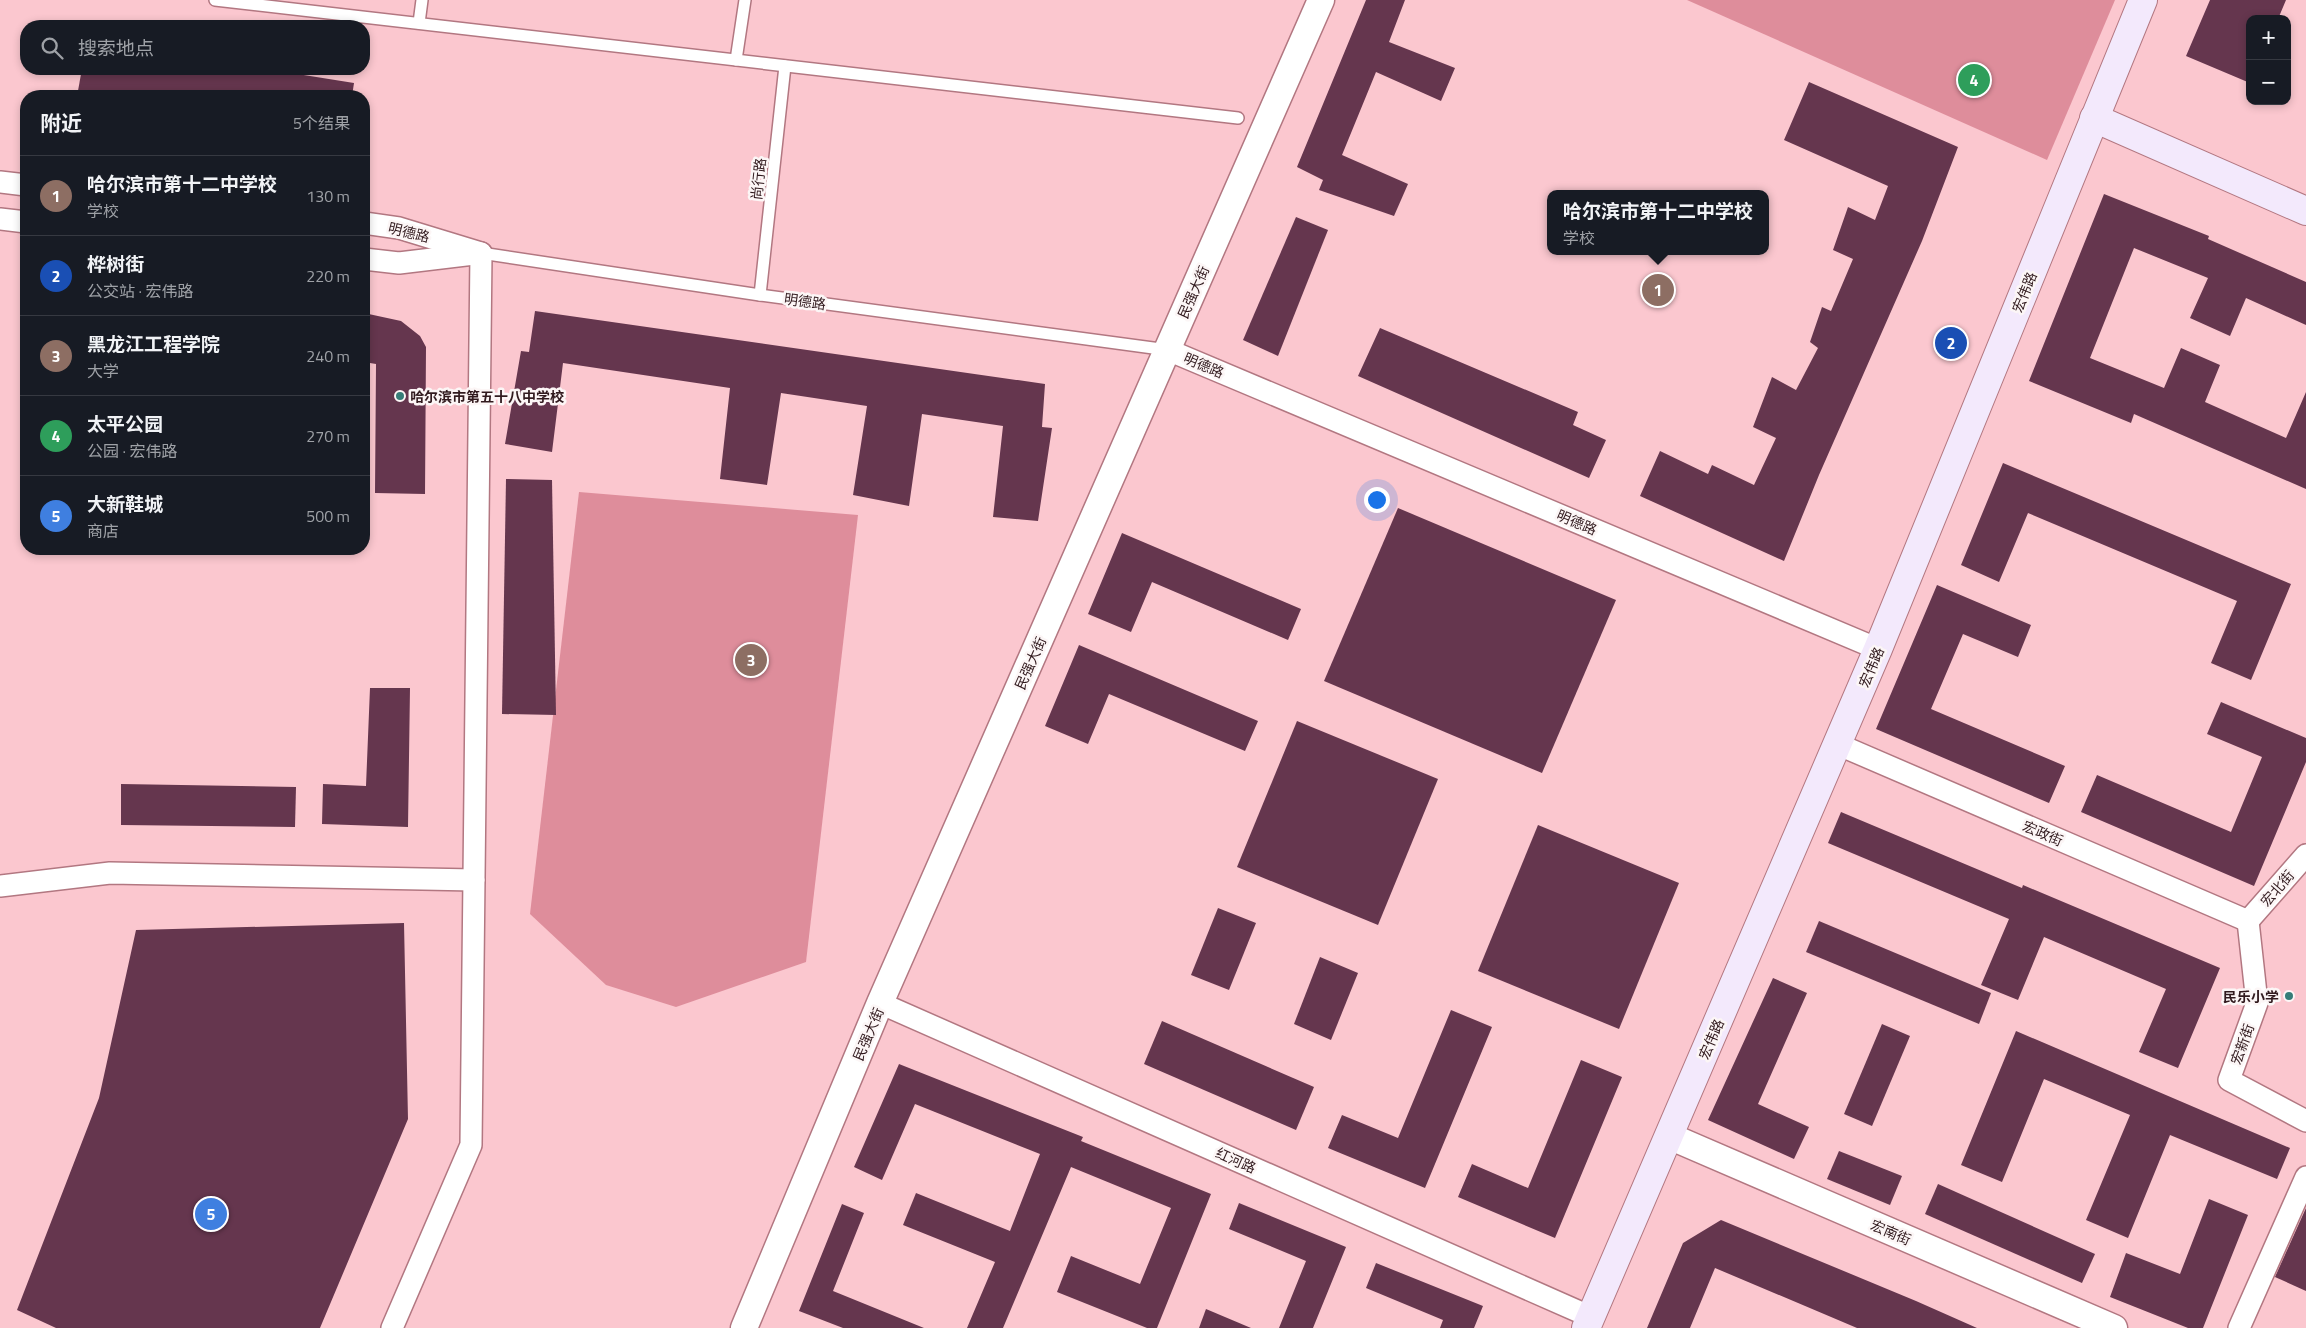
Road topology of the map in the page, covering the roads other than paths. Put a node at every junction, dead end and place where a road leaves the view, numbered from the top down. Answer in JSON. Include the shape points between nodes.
{"nodes":[{"id":1,"x":215,"y":0,"type":"edge"},
{"id":2,"x":422,"y":0,"type":"edge"},
{"id":3,"x":745,"y":0,"type":"edge"},
{"id":4,"x":1321,"y":0,"type":"edge"},
{"id":5,"x":2143,"y":0,"type":"edge"},
{"id":6,"x":419,"y":24,"type":"junction"},
{"id":7,"x":736,"y":60,"type":"junction"},
{"id":8,"x":785,"y":66,"type":"junction"},
{"id":9,"x":1238,"y":118,"type":"dead end"},
{"id":10,"x":2094,"y":118,"type":"junction"},
{"id":11,"x":0,"y":182,"type":"edge"},
{"id":12,"x":20,"y":184,"type":"edge"},
{"id":13,"x":2306,"y":211,"type":"edge"},
{"id":14,"x":0,"y":219,"type":"edge"},
{"id":15,"x":20,"y":221,"type":"edge"},
{"id":16,"x":370,"y":225,"type":"edge"},
{"id":17,"x":481,"y":253,"type":"junction"},
{"id":18,"x":370,"y":260,"type":"edge"},
{"id":19,"x":760,"y":295,"type":"junction"},
{"id":20,"x":1168,"y":350,"type":"junction"},
{"id":21,"x":1878,"y":648,"type":"junction"},
{"id":22,"x":1838,"y":744,"type":"junction"},
{"id":23,"x":2306,"y":855,"type":"edge"},
{"id":24,"x":474,"y":880,"type":"junction"},
{"id":25,"x":0,"y":886,"type":"edge"},
{"id":26,"x":2248,"y":922,"type":"junction"},
{"id":27,"x":880,"y":1003,"type":"junction"},
{"id":28,"x":2306,"y":1121,"type":"edge"},
{"id":29,"x":1668,"y":1136,"type":"junction"},
{"id":30,"x":2306,"y":1177,"type":"edge"},
{"id":31,"x":1588,"y":1322,"type":"edge"},
{"id":32,"x":392,"y":1328,"type":"edge"},
{"id":33,"x":744,"y":1328,"type":"edge"},
{"id":34,"x":2114,"y":1328,"type":"edge"},
{"id":35,"x":2240,"y":1328,"type":"edge"}],
"edges":[{"from":1,"to":6,"type":"lane"},
{"from":2,"to":6,"type":"lane"},
{"from":3,"to":7,"type":"lane"},
{"from":4,"to":20,"type":"street","name":"民强大街"},
{"from":5,"to":10,"type":"main road","name":"宏伟路"},
{"from":6,"to":7,"type":"lane"},
{"from":7,"to":8,"type":"lane"},
{"from":8,"to":9,"type":"lane"},
{"from":8,"to":19,"type":"lane","name":"尚行路"},
{"from":10,"to":13,"type":"main road"},
{"from":10,"to":21,"type":"main road","name":"宏伟路"},
{"from":11,"to":12,"type":"street"},
{"from":14,"to":15,"type":"street"},
{"from":16,"to":17,"type":"street","name":"明德路","via":[[399,228]]},
{"from":17,"to":18,"type":"street","name":"明德路","via":[[399,263]]},
{"from":17,"to":19,"type":"lane","name":"明德路"},
{"from":17,"to":24,"type":"street"},
{"from":19,"to":20,"type":"lane","name":"明德路"},
{"from":20,"to":21,"type":"street","name":"明德路"},
{"from":20,"to":27,"type":"street","name":"民强大街"},
{"from":21,"to":22,"type":"main road","name":"宏伟路"},
{"from":22,"to":26,"type":"street","name":"宏政街"},
{"from":22,"to":29,"type":"main road","name":"宏伟路"},
{"from":23,"to":26,"type":"street","name":"宏北街"},
{"from":24,"to":25,"type":"street","via":[[110,872]]},
{"from":24,"to":32,"type":"street","via":[[471,1145]]},
{"from":26,"to":28,"type":"street","name":"宏新街","via":[[2257,1003],[2229,1080]]},
{"from":27,"to":31,"type":"street","name":"红河路"},
{"from":27,"to":33,"type":"street","name":"民强大街"},
{"from":29,"to":31,"type":"main road","name":"宏伟路"},
{"from":29,"to":34,"type":"street","name":"宏南街"},
{"from":30,"to":35,"type":"street"}]}
